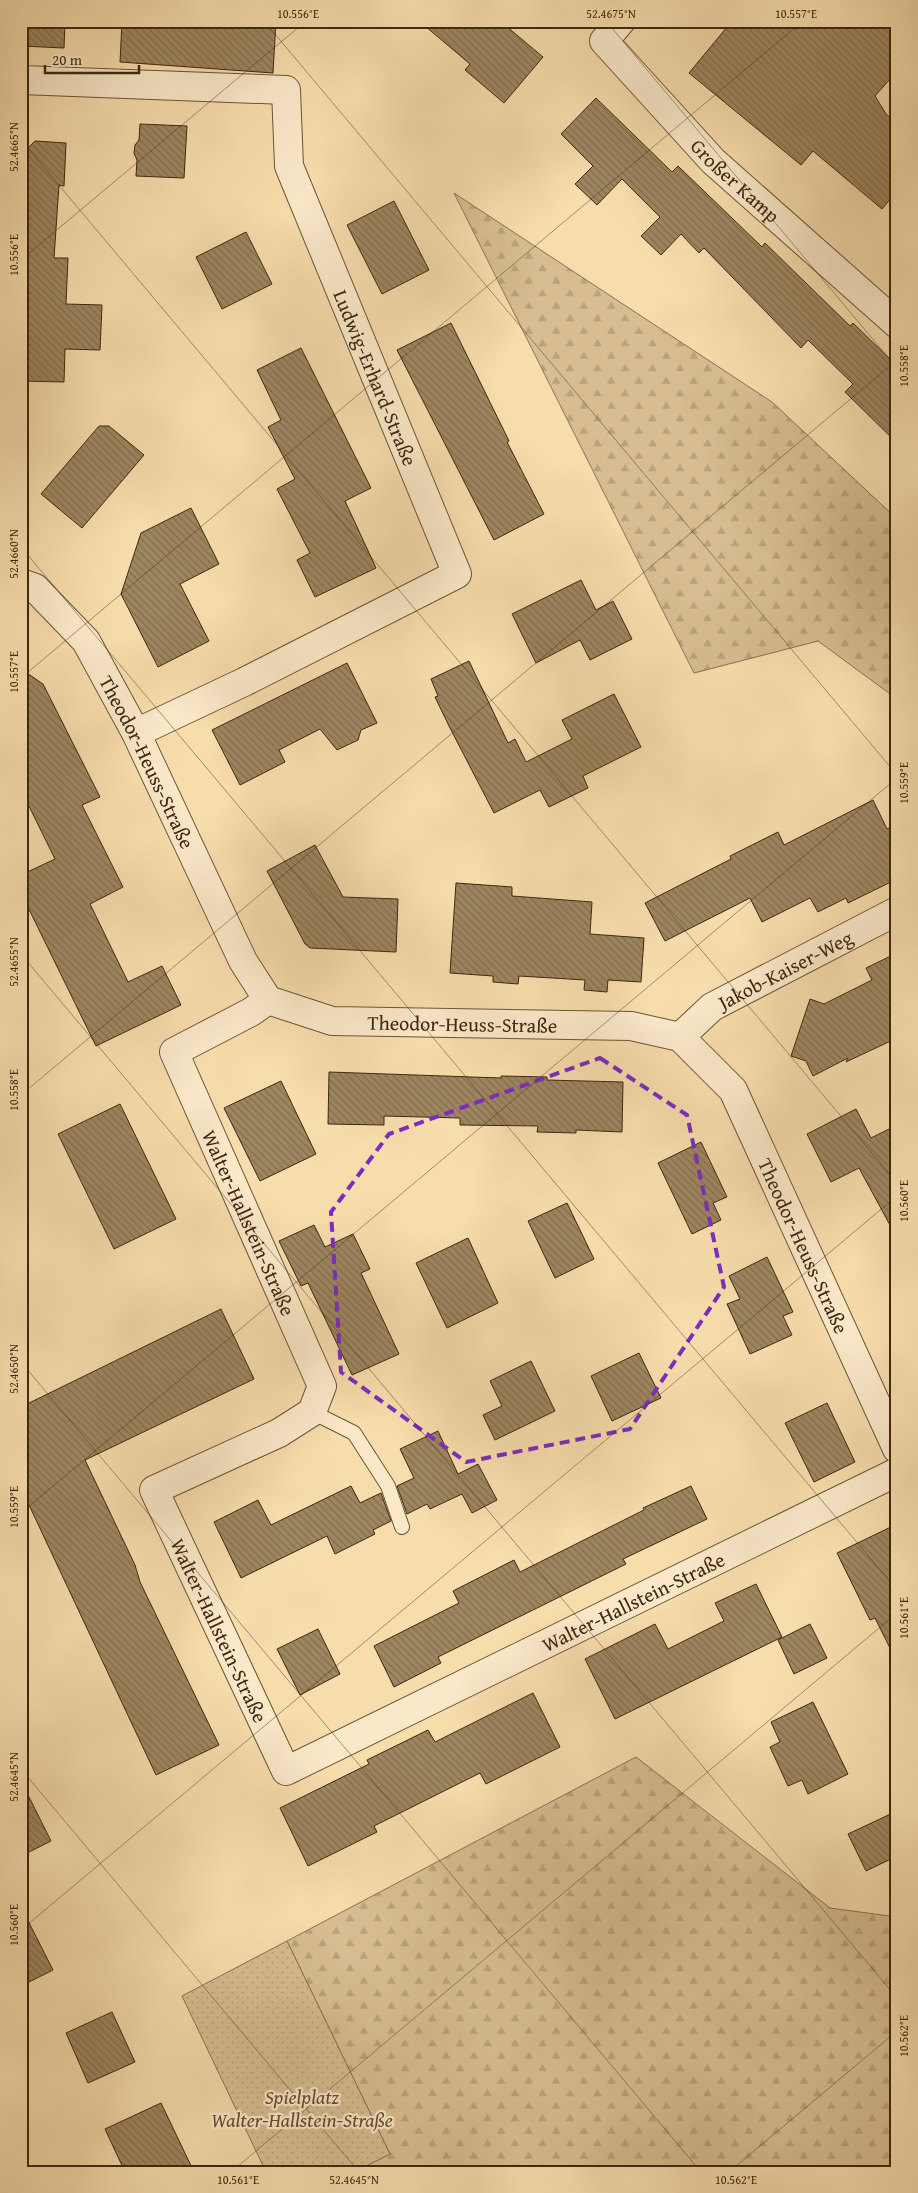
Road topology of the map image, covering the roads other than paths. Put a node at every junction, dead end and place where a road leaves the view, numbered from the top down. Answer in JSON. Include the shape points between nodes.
{"nodes":[{"id":1,"x":621,"y":21,"type":"edge"},
{"id":2,"x":21,"y":80,"type":"edge"},
{"id":3,"x":897,"y":324,"type":"edge"},
{"id":4,"x":21,"y":583,"type":"edge"},
{"id":5,"x":136,"y":733,"type":"junction"},
{"id":6,"x":897,"y":911,"type":"edge"},
{"id":7,"x":268,"y":1000,"type":"junction"},
{"id":8,"x":680,"y":1037,"type":"junction"},
{"id":9,"x":312,"y":1412,"type":"junction"},
{"id":10,"x":897,"y":1449,"type":"edge"},
{"id":11,"x":897,"y":1472,"type":"edge"},
{"id":12,"x":402,"y":1526,"type":"dead end"}],
"edges":[{"from":1,"to":3,"type":"street","name":"Großer Kamp","via":[[604,41],[713,161]]},
{"from":2,"to":5,"type":"street","name":"Ludwig-Erhard-Straße","via":[[286,90],[289,166],[457,574]]},
{"from":4,"to":5,"type":"street","name":"Theodor-Heuss-Straße","via":[[35,588],[86,641]]},
{"from":5,"to":7,"type":"street","name":"Theodor-Heuss-Straße","via":[[244,961]]},
{"from":6,"to":8,"type":"street","name":"Jakob-Kaiser-Weg","via":[[712,1007]]},
{"from":7,"to":8,"type":"street","name":"Theodor-Heuss-Straße","via":[[332,1021],[632,1026]]},
{"from":7,"to":9,"type":"street","name":"Walter-Hallstein-Straße","via":[[174,1052],[322,1386]]},
{"from":8,"to":10,"type":"street","name":"Theodor-Heuss-Straße","via":[[733,1090]]},
{"from":9,"to":11,"type":"street","name":"Walter-Hallstein-Straße","via":[[279,1433],[154,1490],[286,1771]]},
{"from":9,"to":12,"type":"lane","via":[[354,1433],[388,1486]]}]}
